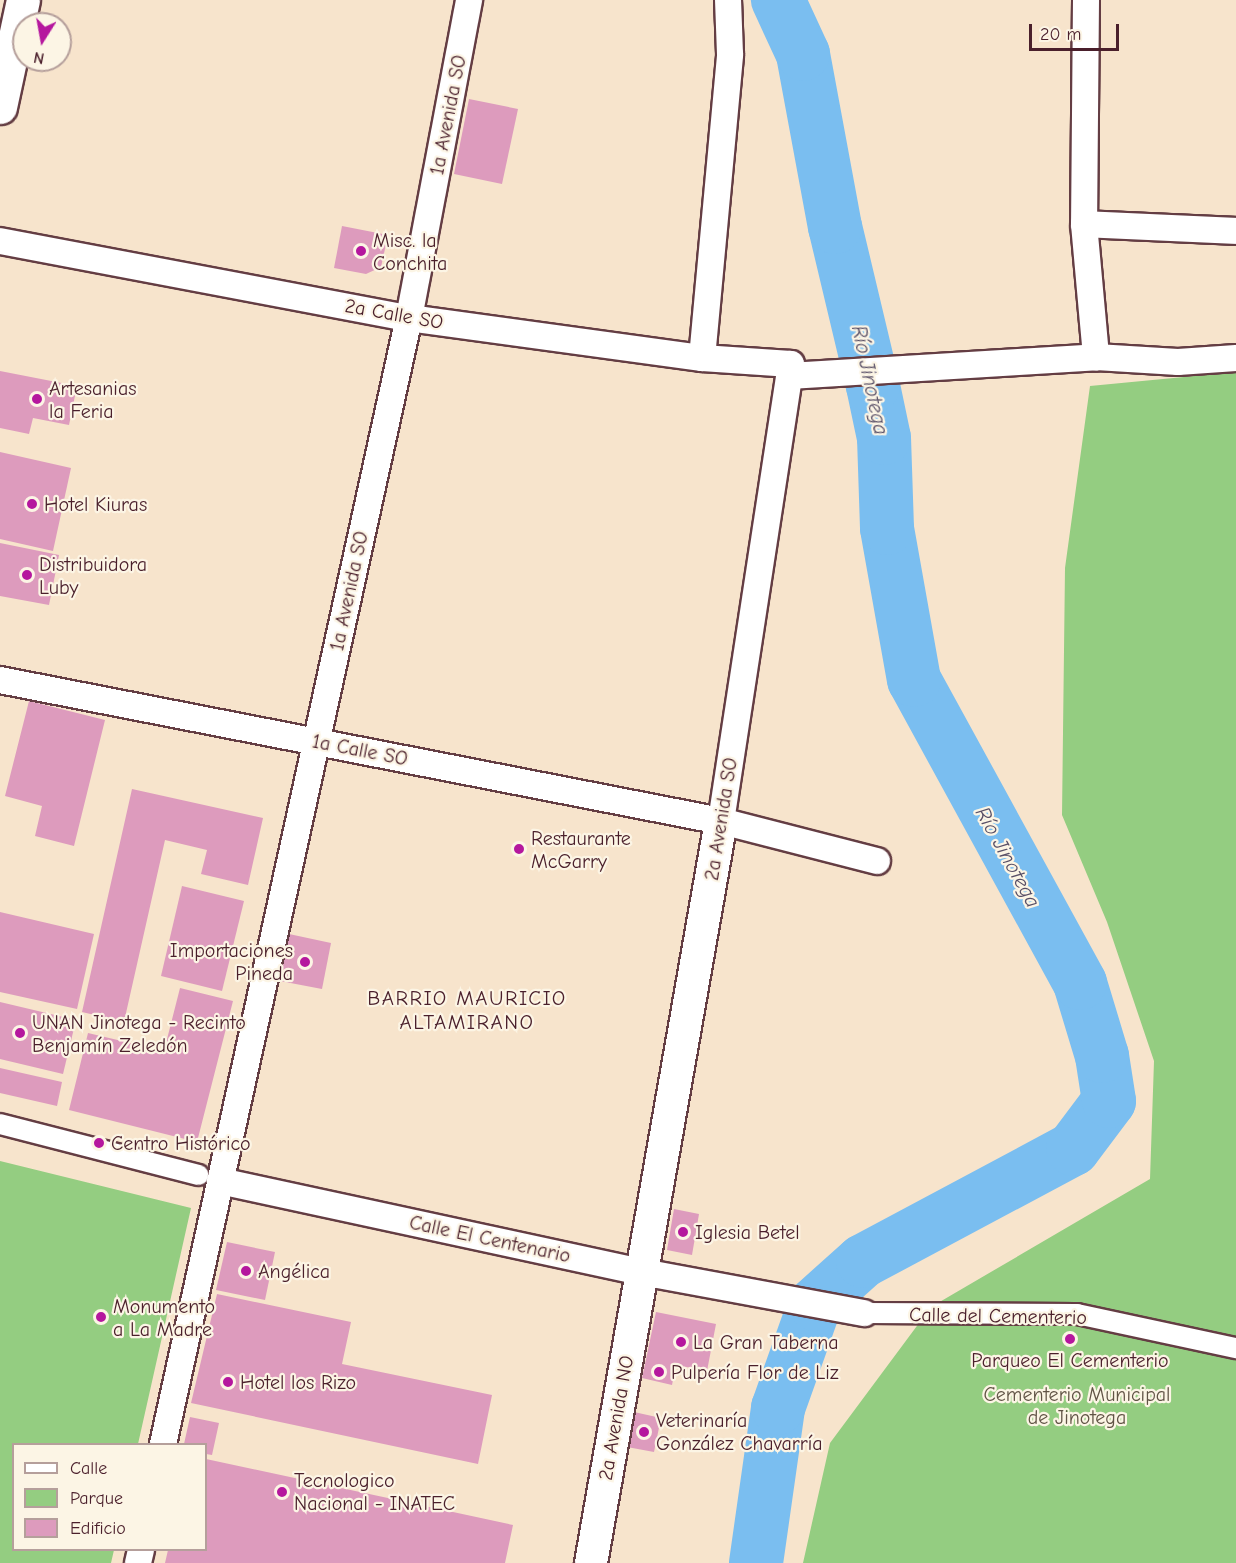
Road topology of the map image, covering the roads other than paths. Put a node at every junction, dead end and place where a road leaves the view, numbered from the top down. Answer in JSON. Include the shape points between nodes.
{"nodes":[{"id":1,"x":23,"y":0,"type":"edge"},
{"id":2,"x":469,"y":0,"type":"edge"},
{"id":3,"x":728,"y":0,"type":"edge"},
{"id":4,"x":1086,"y":0,"type":"edge"},
{"id":5,"x":0,"y":107,"type":"edge"},
{"id":6,"x":1084,"y":224,"type":"junction"},
{"id":7,"x":1236,"y":231,"type":"edge"},
{"id":8,"x":0,"y":241,"type":"edge"},
{"id":9,"x":409,"y":318,"type":"junction"},
{"id":10,"x":1096,"y":357,"type":"junction"},
{"id":11,"x":702,"y":358,"type":"junction"},
{"id":12,"x":1236,"y":358,"type":"edge"},
{"id":13,"x":790,"y":370,"type":"junction"},
{"id":14,"x":0,"y":680,"type":"edge"},
{"id":15,"x":316,"y":742,"type":"junction"},
{"id":16,"x":721,"y":821,"type":"junction"},
{"id":17,"x":877,"y":861,"type":"dead end"},
{"id":18,"x":0,"y":1124,"type":"edge"},
{"id":19,"x":210,"y":1178,"type":"junction"},
{"id":20,"x":642,"y":1272,"type":"junction"},
{"id":21,"x":864,"y":1314,"type":"joint"},
{"id":22,"x":1236,"y":1348,"type":"edge"},
{"id":23,"x":163,"y":1443,"type":"edge"},
{"id":24,"x":591,"y":1563,"type":"edge"}],
"edges":[{"from":1,"to":5,"type":"main road"},
{"from":2,"to":9,"type":"street","name":"1a Avenida SO"},
{"from":3,"to":11,"type":"street","via":[[730,54],[710,327]]},
{"from":4,"to":6,"type":"street"},
{"from":6,"to":7,"type":"street"},
{"from":6,"to":10,"type":"street"},
{"from":8,"to":9,"type":"street","name":"2a Calle SO"},
{"from":9,"to":11,"type":"street","name":"2a Calle SO"},
{"from":9,"to":15,"type":"street","name":"1a Avenida SO"},
{"from":10,"to":12,"type":"street","name":"2a Calle SO","via":[[1178,362]]},
{"from":10,"to":13,"type":"street","name":"2a Calle SO","via":[[820,376]]},
{"from":11,"to":13,"type":"street","name":"2a Calle SO"},
{"from":13,"to":16,"type":"street","name":"2a Avenida SO"},
{"from":14,"to":15,"type":"street","name":"1a Calle SO"},
{"from":15,"to":16,"type":"street","name":"1a Calle SO"},
{"from":15,"to":19,"type":"street","name":"1a Avenida SO"},
{"from":16,"to":17,"type":"street","name":"1a Calle SO"},
{"from":16,"to":20,"type":"street","name":"2a Avenida SO"},
{"from":18,"to":19,"type":"street"},
{"from":19,"to":20,"type":"street","name":"Calle El Centenario"},
{"from":19,"to":23,"type":"street","name":"1a Avenida SO"},
{"from":20,"to":21,"type":"street","name":"Calle El Centenario"},
{"from":20,"to":24,"type":"street","name":"2a Avenida NO"},
{"from":21,"to":22,"type":"street","name":"Calle del Cementerio","via":[[1077,1314]]}]}
